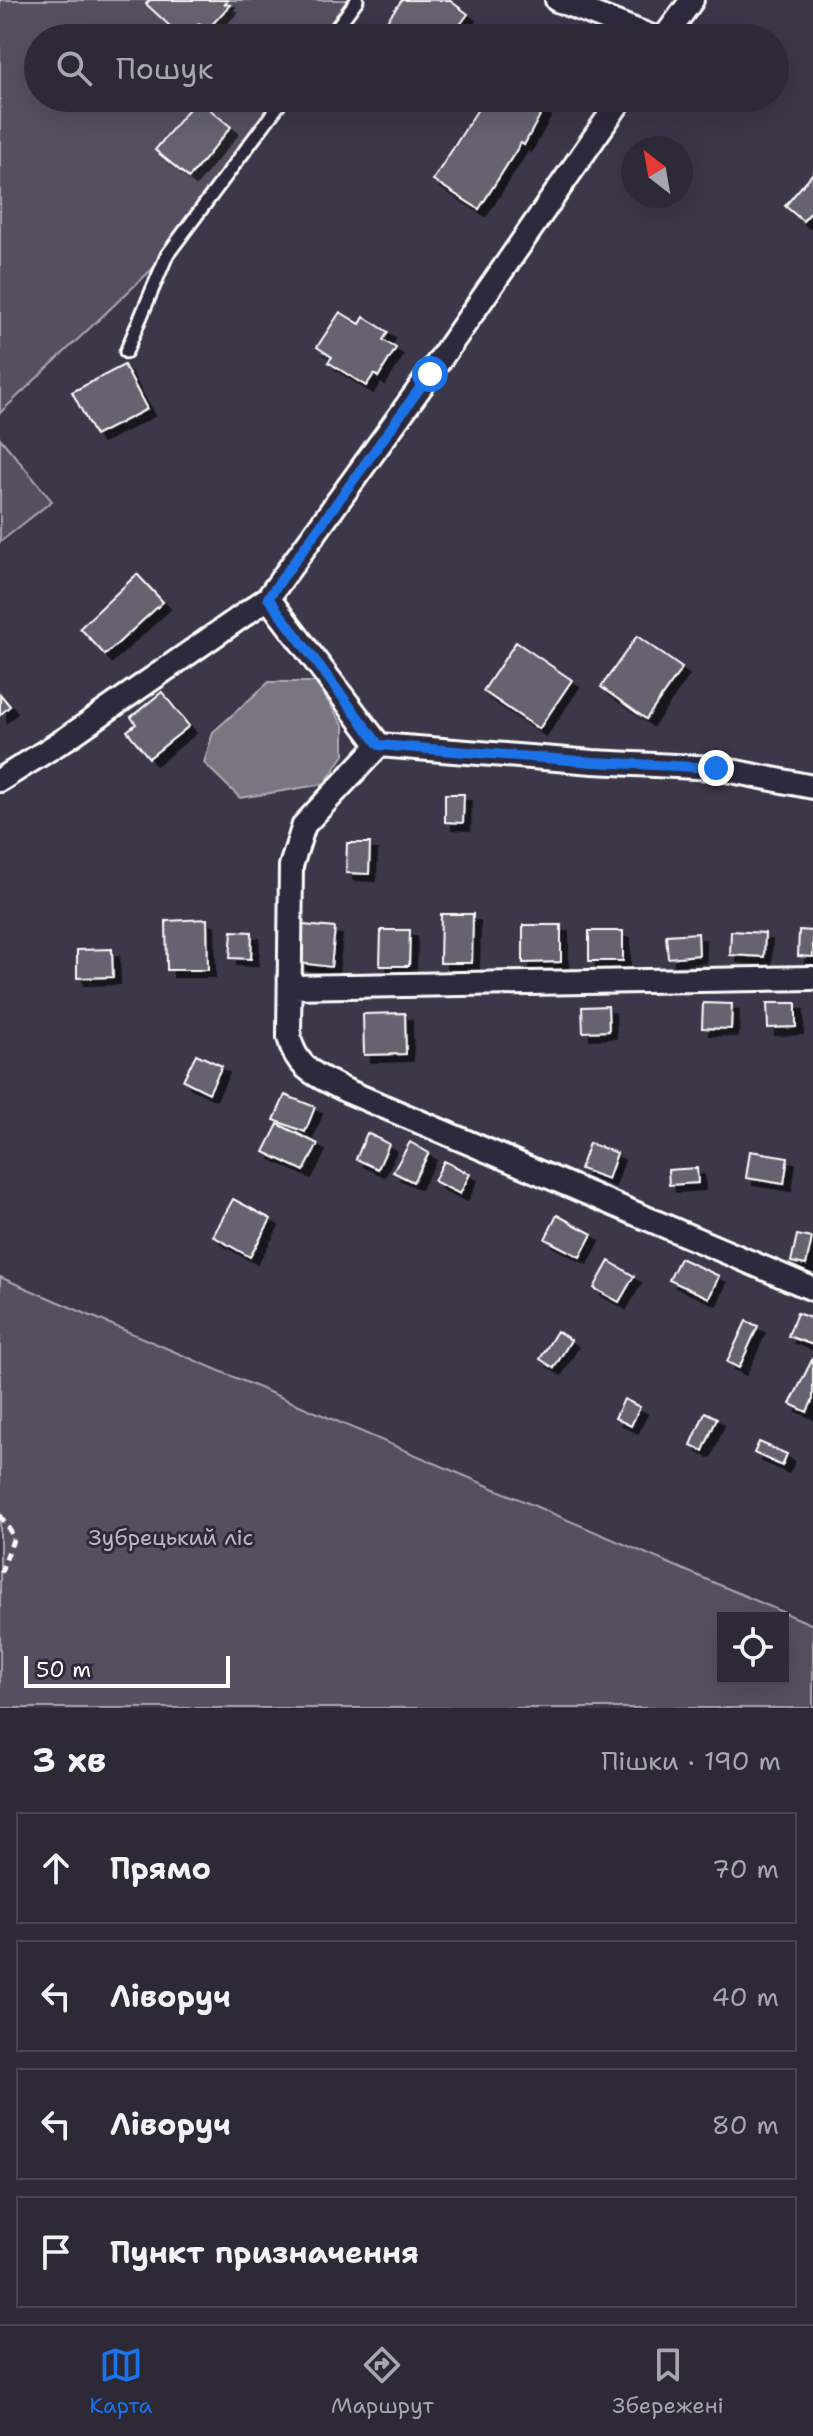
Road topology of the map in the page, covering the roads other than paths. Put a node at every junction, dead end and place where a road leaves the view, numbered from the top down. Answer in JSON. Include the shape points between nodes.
{"nodes":[{"id":1,"x":357,"y":0,"type":"edge"},
{"id":2,"x":557,"y":0,"type":"edge"},
{"id":3,"x":692,"y":0,"type":"edge"},
{"id":4,"x":339,"y":24,"type":"edge"},
{"id":5,"x":619,"y":24,"type":"edge"},
{"id":6,"x":674,"y":24,"type":"edge"},
{"id":7,"x":274,"y":112,"type":"edge"},
{"id":8,"x":612,"y":112,"type":"edge"},
{"id":9,"x":126,"y":352,"type":"dead end"},
{"id":10,"x":268,"y":598,"type":"junction"},
{"id":11,"x":379,"y":745,"type":"junction"},
{"id":12,"x":0,"y":780,"type":"edge"},
{"id":13,"x":813,"y":787,"type":"edge"},
{"id":14,"x":813,"y":978,"type":"edge"},
{"id":15,"x":290,"y":987,"type":"junction"},
{"id":16,"x":813,"y":1289,"type":"edge"}],
"edges":[{"from":1,"to":4,"type":"lane"},
{"from":2,"to":5,"type":"street"},
{"from":3,"to":6,"type":"street"},
{"from":7,"to":9,"type":"lane","via":[[167,255]]},
{"from":8,"to":10,"type":"street"},
{"from":10,"to":11,"type":"street"},
{"from":10,"to":12,"type":"street"},
{"from":11,"to":13,"type":"street","via":[[716,768]]},
{"from":11,"to":15,"type":"street","via":[[304,825],[291,866]]},
{"from":14,"to":15,"type":"street"},
{"from":15,"to":16,"type":"street","via":[[289,1037],[302,1067],[347,1091]]}]}
